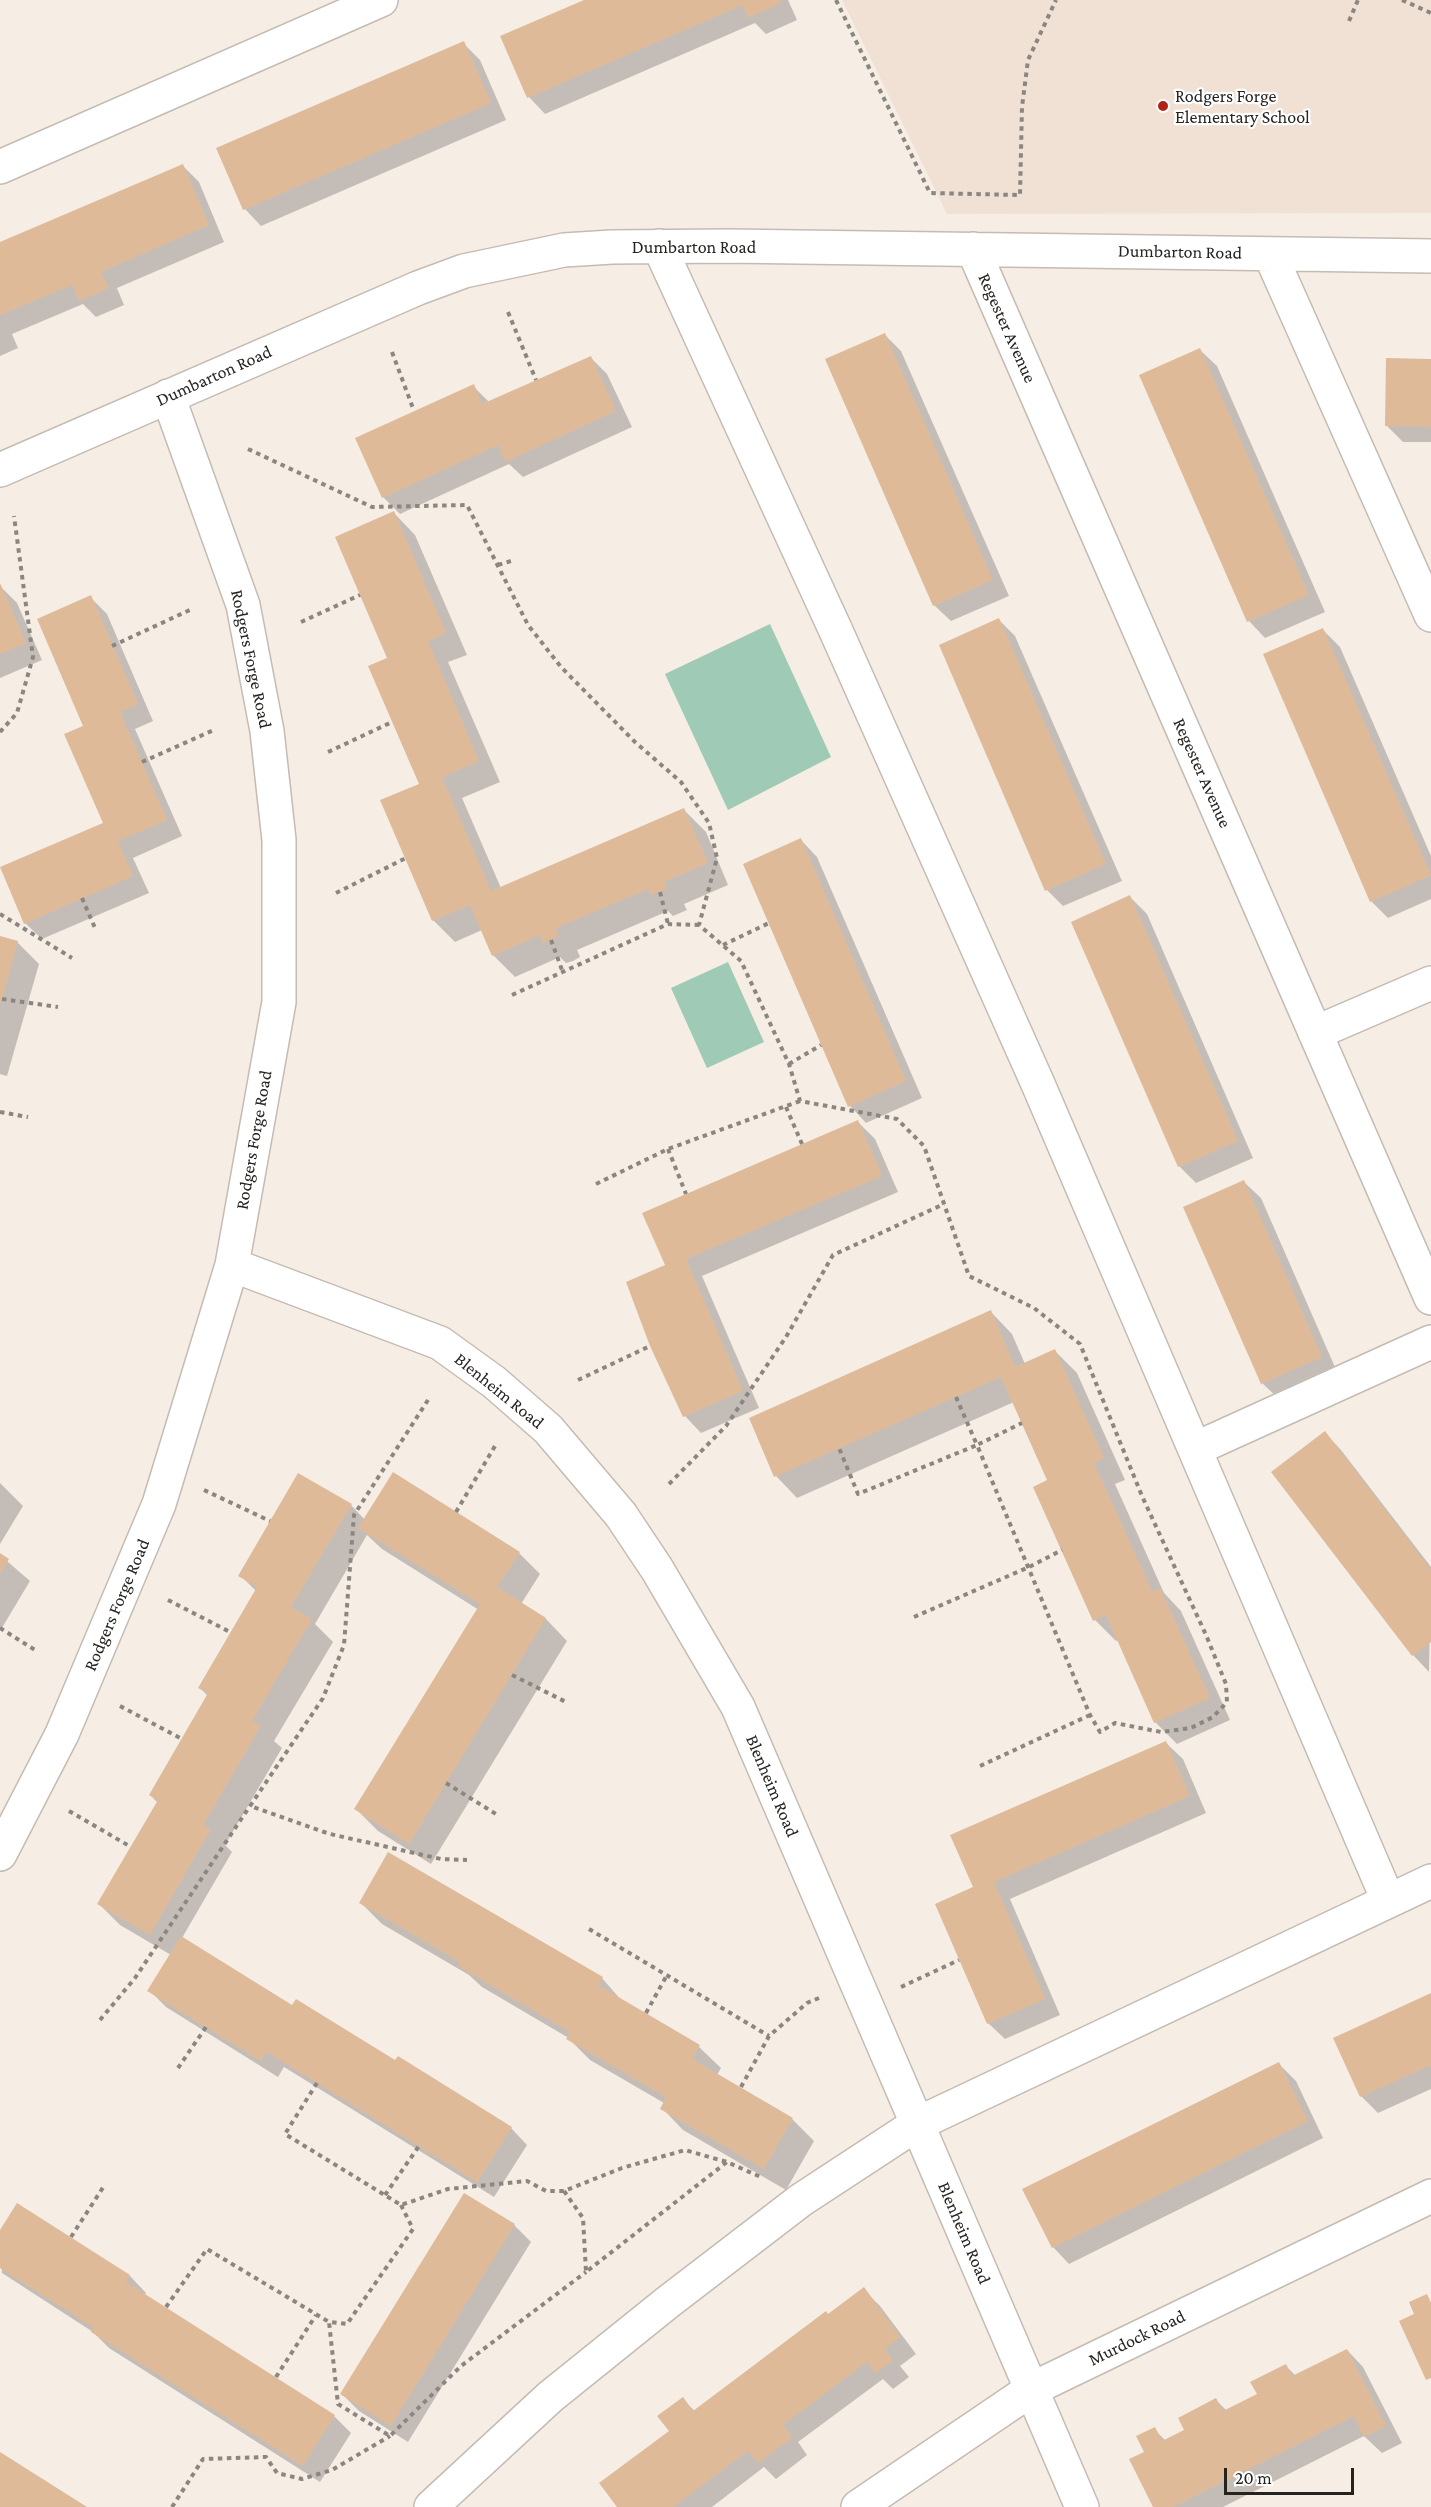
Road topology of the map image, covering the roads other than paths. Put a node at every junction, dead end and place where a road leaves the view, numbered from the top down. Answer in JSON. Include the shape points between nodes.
{"nodes":[{"id":1,"x":381,"y":0,"type":"edge"},
{"id":2,"x":0,"y":167,"type":"edge"},
{"id":3,"x":659,"y":246,"type":"junction"},
{"id":4,"x":972,"y":249,"type":"junction"},
{"id":5,"x":1270,"y":254,"type":"junction"},
{"id":6,"x":1431,"y":256,"type":"edge"},
{"id":7,"x":168,"y":396,"type":"junction"},
{"id":8,"x":0,"y":470,"type":"edge"},
{"id":9,"x":1428,"y":600,"type":"edge"},
{"id":10,"x":1431,"y":983,"type":"edge"},
{"id":11,"x":1315,"y":1033,"type":"junction"},
{"id":12,"x":232,"y":1265,"type":"junction"},
{"id":13,"x":1431,"y":1298,"type":"edge"},
{"id":14,"x":1431,"y":1342,"type":"edge"},
{"id":15,"x":1195,"y":1449,"type":"junction"},
{"id":16,"x":0,"y":1854,"type":"edge"},
{"id":17,"x":1431,"y":1881,"type":"edge"},
{"id":18,"x":1388,"y":1900,"type":"junction"},
{"id":19,"x":917,"y":2124,"type":"junction"},
{"id":20,"x":1431,"y":2196,"type":"edge"},
{"id":21,"x":1032,"y":2389,"type":"junction"},
{"id":22,"x":431,"y":2507,"type":"edge"},
{"id":23,"x":858,"y":2507,"type":"edge"},
{"id":24,"x":1082,"y":2507,"type":"edge"}],
"edges":[{"from":1,"to":2,"type":"street"},
{"from":3,"to":4,"type":"street","name":"Dumbarton Road"},
{"from":3,"to":7,"type":"street","name":"Dumbarton Road","via":[[564,250],[464,271]]},
{"from":3,"to":15,"type":"street","via":[[831,620]]},
{"from":4,"to":5,"type":"street","name":"Dumbarton Road"},
{"from":4,"to":11,"type":"street","name":"Regester Avenue"},
{"from":5,"to":6,"type":"street","name":"Dumbarton Road"},
{"from":5,"to":9,"type":"street"},
{"from":7,"to":8,"type":"street","name":"Dumbarton Road"},
{"from":7,"to":12,"type":"street","name":"Rodgers Forge Road","via":[[243,605],[267,731],[279,840],[279,1002]]},
{"from":10,"to":11,"type":"street"},
{"from":11,"to":13,"type":"street","name":"Regester Avenue"},
{"from":12,"to":16,"type":"street","name":"Rodgers Forge Road","via":[[159,1504],[62,1734]]},
{"from":12,"to":19,"type":"street","name":"Blenheim Road","via":[[440,1343],[494,1382],[548,1429],[621,1515],[738,1707]]},
{"from":14,"to":15,"type":"street"},
{"from":15,"to":18,"type":"street"},
{"from":17,"to":18,"type":"street"},
{"from":18,"to":19,"type":"street"},
{"from":19,"to":21,"type":"street","name":"Blenheim Road"},
{"from":19,"to":22,"type":"street","via":[[801,2200],[668,2302],[550,2397]]},
{"from":20,"to":21,"type":"street","name":"Murdock Road"},
{"from":21,"to":23,"type":"street","name":"Murdock Road"},
{"from":21,"to":24,"type":"street","name":"Blenheim Road"}]}
